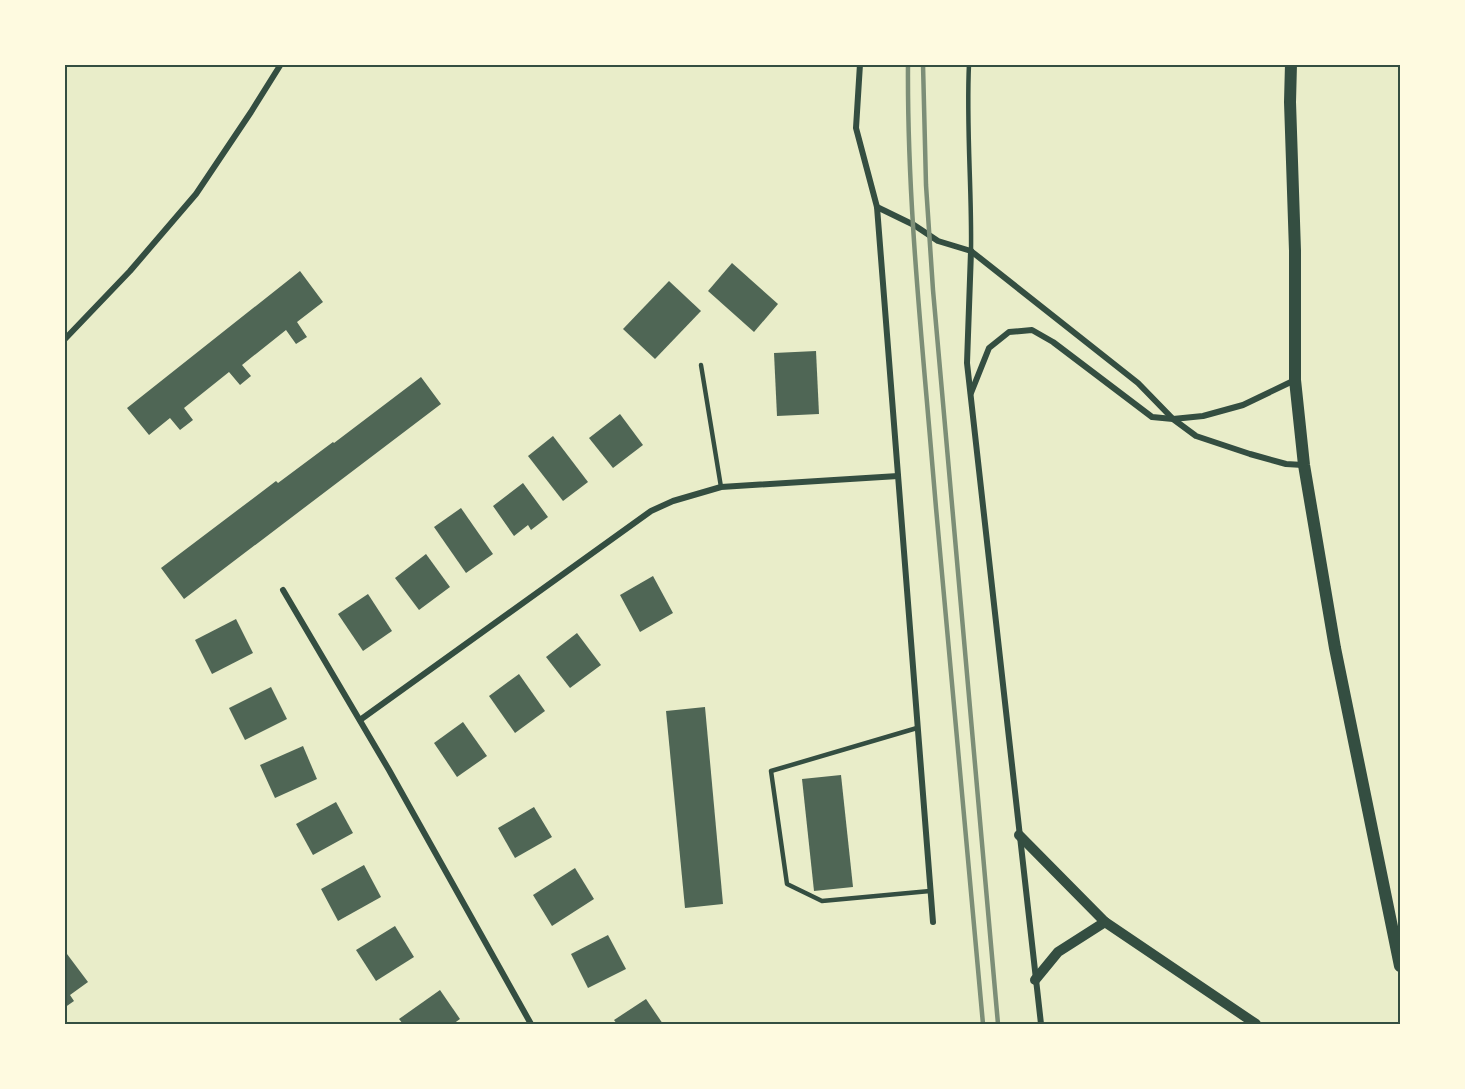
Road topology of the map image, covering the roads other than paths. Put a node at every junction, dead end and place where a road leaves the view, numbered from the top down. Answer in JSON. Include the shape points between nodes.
{"nodes":[{"id":1,"x":281,"y":64,"type":"edge"},
{"id":2,"x":860,"y":64,"type":"edge"},
{"id":3,"x":969,"y":64,"type":"edge"},
{"id":4,"x":1291,"y":64,"type":"edge"},
{"id":5,"x":877,"y":207,"type":"junction"},
{"id":6,"x":971,"y":251,"type":"junction"},
{"id":7,"x":64,"y":340,"type":"edge"},
{"id":8,"x":701,"y":365,"type":"dead end"},
{"id":9,"x":1295,"y":380,"type":"junction"},
{"id":10,"x":971,"y":393,"type":"junction"},
{"id":11,"x":1173,"y":419,"type":"junction"},
{"id":12,"x":1304,"y":465,"type":"junction"},
{"id":13,"x":898,"y":476,"type":"junction"},
{"id":14,"x":721,"y":487,"type":"junction"},
{"id":15,"x":283,"y":590,"type":"dead end"},
{"id":16,"x":360,"y":720,"type":"junction"},
{"id":17,"x":918,"y":728,"type":"junction"},
{"id":18,"x":1019,"y":835,"type":"junction"},
{"id":19,"x":930,"y":891,"type":"junction"},
{"id":20,"x":933,"y":922,"type":"dead end"},
{"id":21,"x":1104,"y":922,"type":"junction"},
{"id":22,"x":1401,"y":966,"type":"edge"},
{"id":23,"x":1035,"y":980,"type":"junction"},
{"id":24,"x":531,"y":1024,"type":"edge"},
{"id":25,"x":1041,"y":1024,"type":"edge"},
{"id":26,"x":1256,"y":1024,"type":"edge"}],
"edges":[{"from":1,"to":7,"type":"street","via":[[196,194]]},
{"from":2,"to":5,"type":"street","via":[[856,128]]},
{"from":3,"to":6,"type":"lane"},
{"from":4,"to":9,"type":"main road"},
{"from":5,"to":6,"type":"street","via":[[938,241]]},
{"from":5,"to":13,"type":"street"},
{"from":6,"to":10,"type":"street"},
{"from":6,"to":11,"type":"street","via":[[1138,383]]},
{"from":8,"to":14,"type":"lane"},
{"from":9,"to":11,"type":"street","via":[[1243,405]]},
{"from":9,"to":12,"type":"main road"},
{"from":10,"to":11,"type":"street","via":[[989,348],[1009,332],[1032,330],[1152,417]]},
{"from":10,"to":18,"type":"street"},
{"from":11,"to":12,"type":"street","via":[[1196,436],[1286,464]]},
{"from":12,"to":22,"type":"main road","via":[[1335,648]]},
{"from":13,"to":14,"type":"street"},
{"from":13,"to":17,"type":"street"},
{"from":14,"to":16,"type":"street","via":[[651,511]]},
{"from":15,"to":16,"type":"street"},
{"from":16,"to":24,"type":"street"},
{"from":17,"to":19,"type":"street"},
{"from":17,"to":19,"type":"lane","via":[[771,771],[787,884],[822,901]]},
{"from":18,"to":21,"type":"street"},
{"from":18,"to":23,"type":"street"},
{"from":19,"to":20,"type":"street"},
{"from":21,"to":23,"type":"street","via":[[1058,952]]},
{"from":21,"to":26,"type":"street"},
{"from":23,"to":25,"type":"street"}]}
